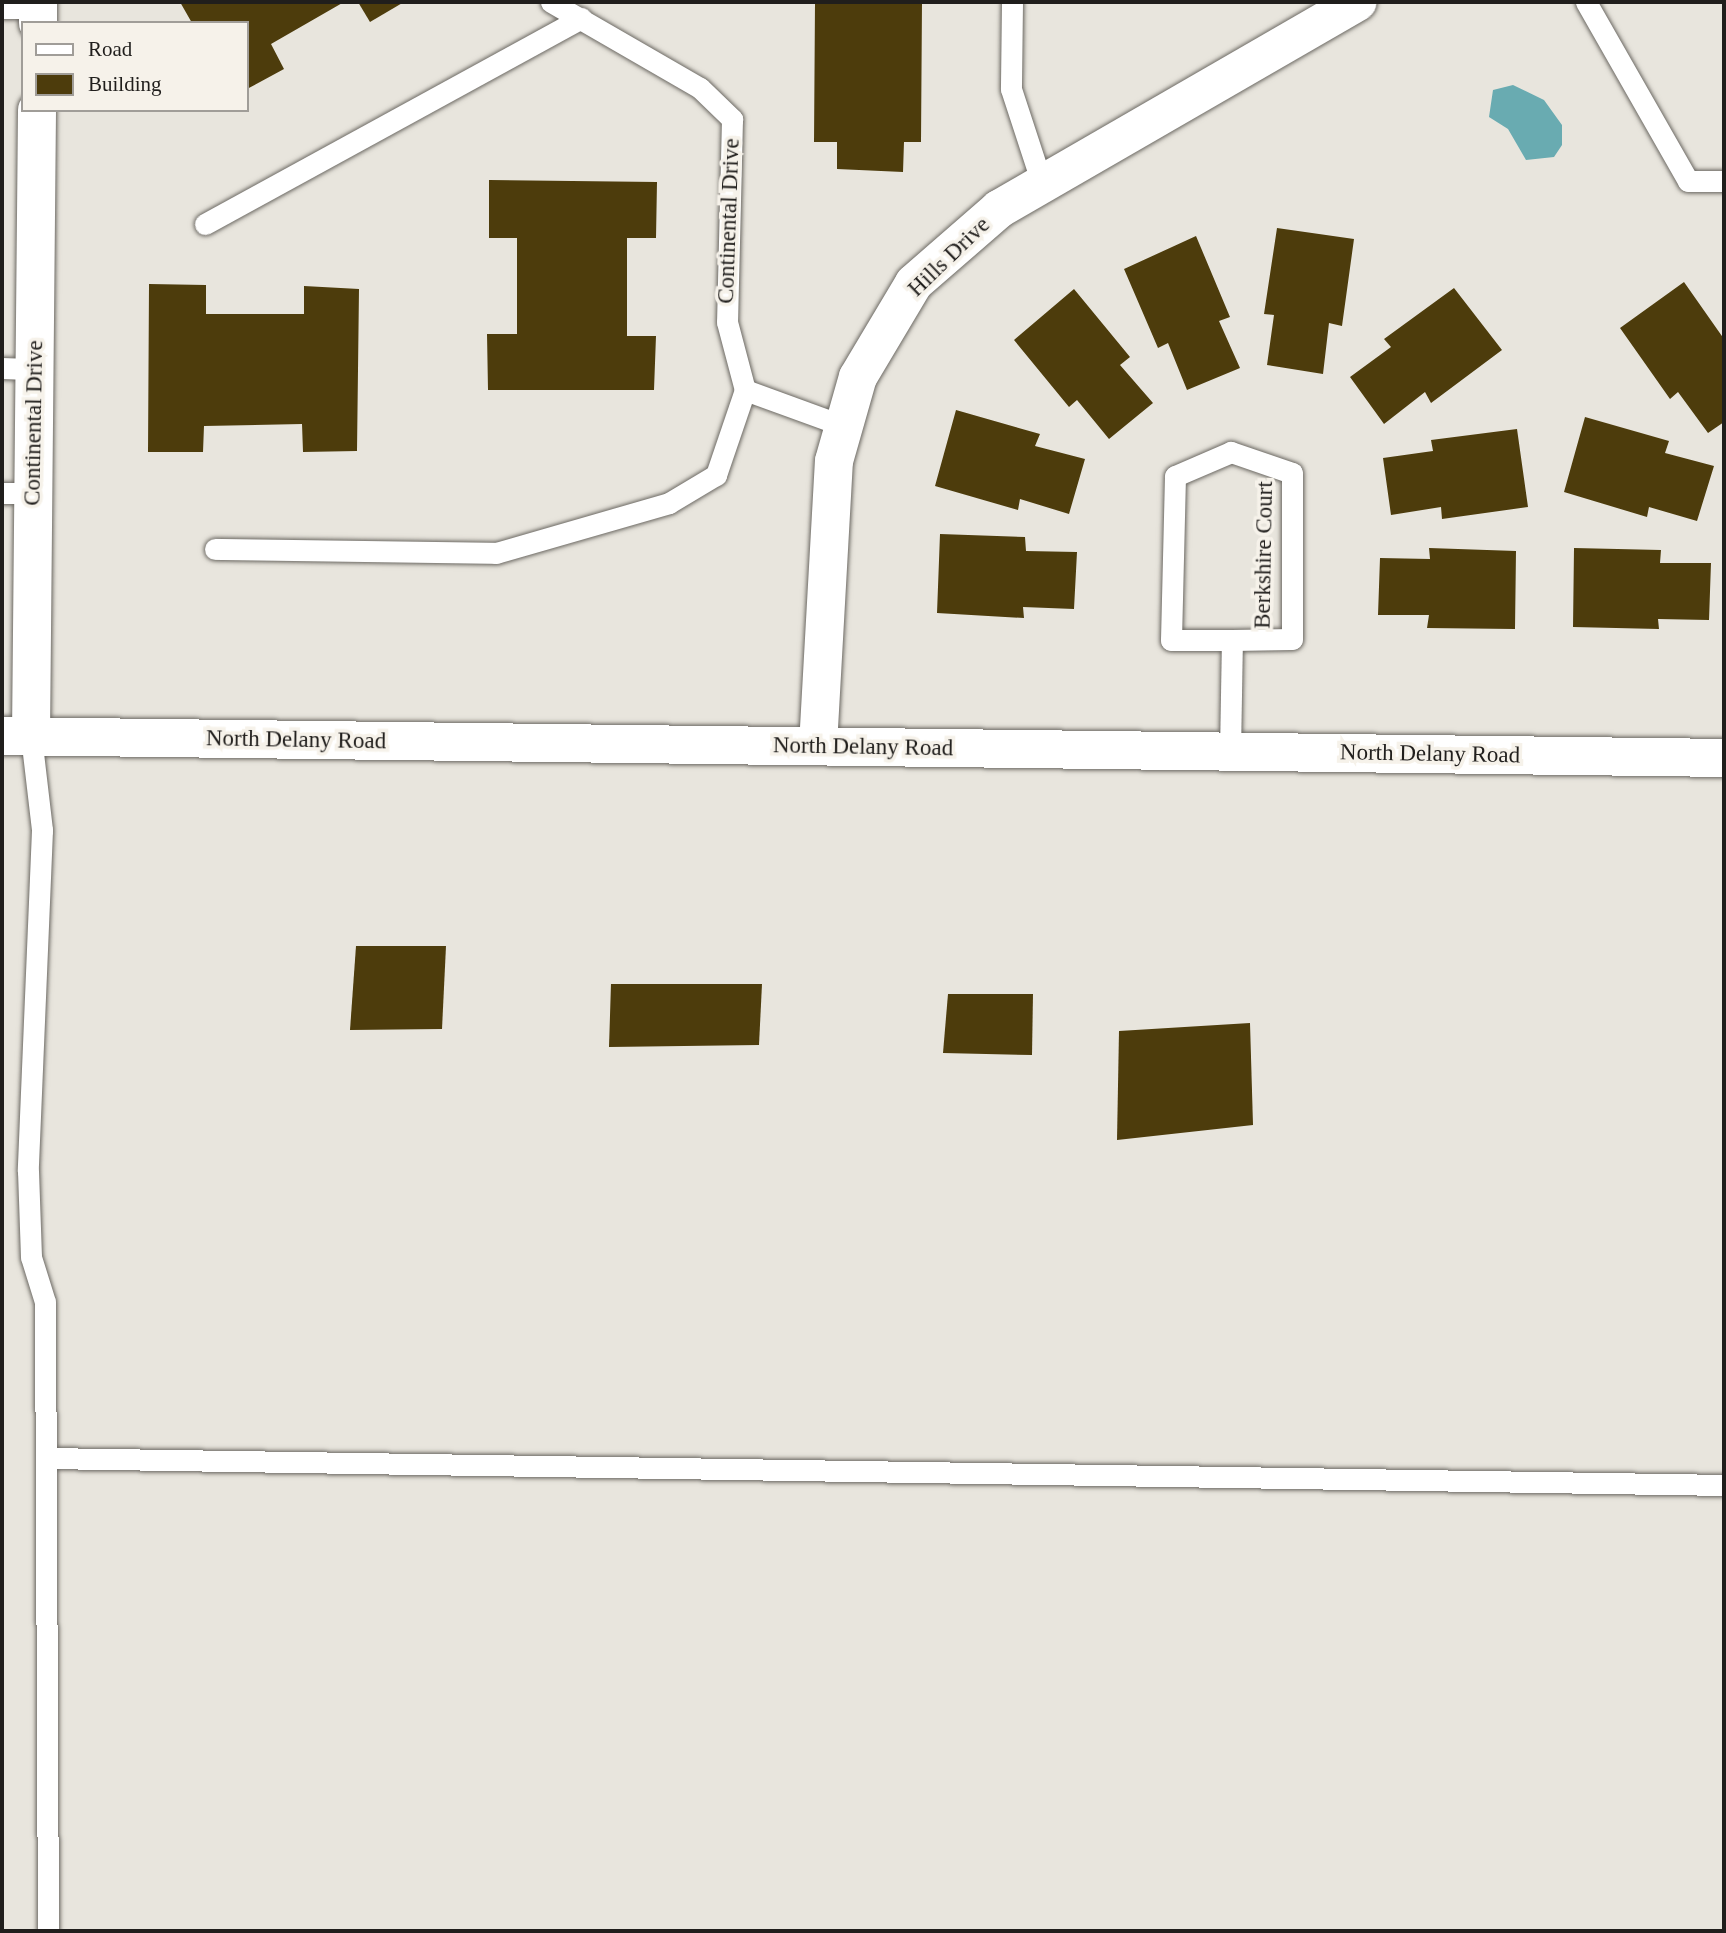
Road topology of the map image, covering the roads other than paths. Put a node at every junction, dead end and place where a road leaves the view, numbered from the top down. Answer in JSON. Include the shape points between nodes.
{"nodes":[{"id":1,"x":551,"y":2,"type":"edge"},
{"id":2,"x":1012,"y":2,"type":"edge"},
{"id":3,"x":1358,"y":2,"type":"edge"},
{"id":4,"x":1586,"y":2,"type":"edge"},
{"id":5,"x":581,"y":19,"type":"junction"},
{"id":6,"x":37,"y":112,"type":"edge"},
{"id":7,"x":1724,"y":181,"type":"edge"},
{"id":8,"x":1042,"y":184,"type":"junction"},
{"id":9,"x":205,"y":224,"type":"dead end"},
{"id":10,"x":18,"y":369,"type":"edge"},
{"id":11,"x":745,"y":390,"type":"junction"},
{"id":12,"x":844,"y":426,"type":"junction"},
{"id":13,"x":18,"y":493,"type":"edge"},
{"id":14,"x":215,"y":549,"type":"dead end"},
{"id":15,"x":1233,"y":640,"type":"junction"},
{"id":16,"x":16,"y":736,"type":"edge"},
{"id":17,"x":818,"y":746,"type":"junction"},
{"id":18,"x":1230,"y":751,"type":"junction"},
{"id":19,"x":1724,"y":758,"type":"edge"},
{"id":20,"x":46,"y":1458,"type":"junction"},
{"id":21,"x":1724,"y":1486,"type":"edge"},
{"id":22,"x":48,"y":1931,"type":"edge"}],
"edges":[{"from":1,"to":5,"type":"lane","name":"Continental Drive"},
{"from":2,"to":8,"type":"lane","via":[[1011,89]]},
{"from":3,"to":8,"type":"street","name":"Hills Drive"},
{"from":4,"to":7,"type":"lane","via":[[1688,181]]},
{"from":5,"to":9,"type":"lane"},
{"from":5,"to":11,"type":"lane","name":"Continental Drive","via":[[700,88],[732,118],[727,322]]},
{"from":6,"to":10,"type":"street","name":"Continental Drive"},
{"from":8,"to":12,"type":"street","name":"Hills Drive","via":[[999,209],[914,283],[858,377]]},
{"from":10,"to":13,"type":"street","name":"Continental Drive"},
{"from":11,"to":12,"type":"lane"},
{"from":11,"to":14,"type":"lane","via":[[716,475],[669,503],[496,553]]},
{"from":12,"to":17,"type":"street","name":"Hills Drive","via":[[834,461]]},
{"from":13,"to":16,"type":"street","name":"Continental Drive"},
{"from":15,"to":15,"type":"lane","name":"Berkshire Court","via":[[1292,639],[1292,473],[1231,452],[1174,476],[1171,640]]},
{"from":15,"to":18,"type":"lane","name":"Berkshire Court"},
{"from":16,"to":17,"type":"street","name":"North Delany Road"},
{"from":16,"to":20,"type":"lane","via":[[42,830],[28,1171],[32,1257],[45,1302]]},
{"from":17,"to":18,"type":"street","name":"North Delany Road"},
{"from":18,"to":19,"type":"street","name":"North Delany Road"},
{"from":20,"to":21,"type":"lane"},
{"from":20,"to":22,"type":"lane"}]}
